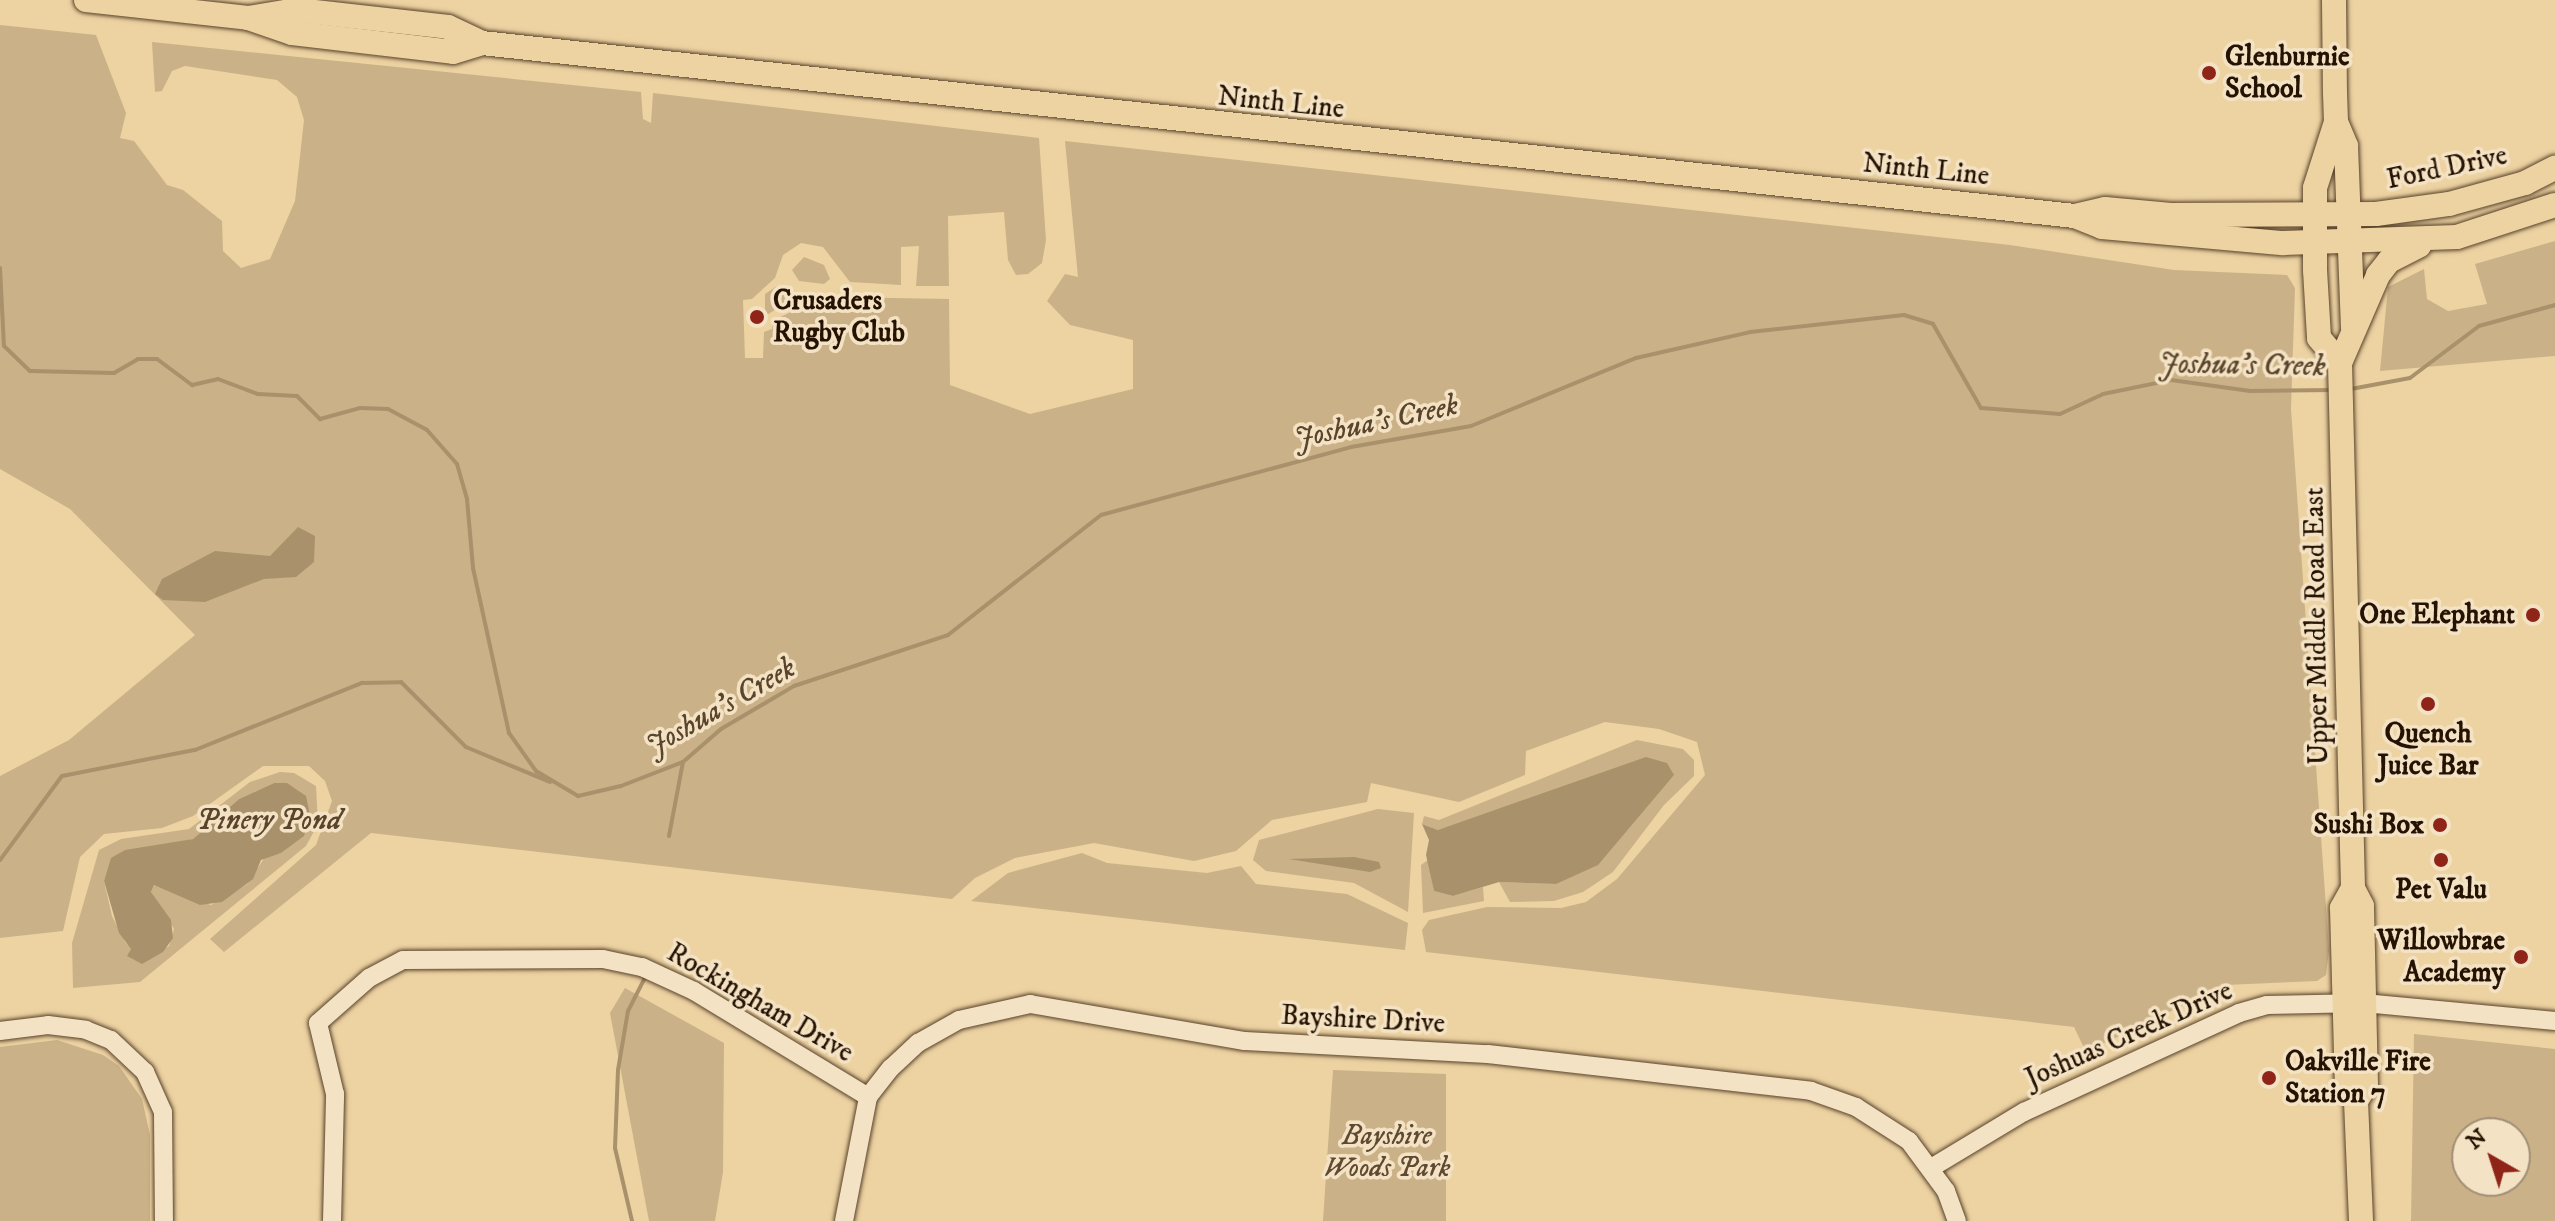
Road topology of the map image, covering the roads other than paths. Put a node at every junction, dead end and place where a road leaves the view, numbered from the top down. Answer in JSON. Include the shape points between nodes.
{"nodes":[{"id":1,"x":86,"y":0,"type":"edge"},
{"id":2,"x":2334,"y":0,"type":"edge"},
{"id":3,"x":2336,"y":122,"type":"junction"},
{"id":4,"x":2555,"y":168,"type":"edge"},
{"id":5,"x":2555,"y":205,"type":"edge"},
{"id":6,"x":2348,"y":214,"type":"junction"},
{"id":7,"x":2315,"y":215,"type":"junction"},
{"id":8,"x":2075,"y":216,"type":"junction"},
{"id":9,"x":2432,"y":240,"type":"junction"},
{"id":10,"x":2315,"y":243,"type":"junction"},
{"id":11,"x":2348,"y":243,"type":"junction"},
{"id":12,"x":2353,"y":336,"type":"junction"},
{"id":13,"x":2340,"y":367,"type":"junction"},
{"id":14,"x":2354,"y":1003,"type":"junction"},
{"id":15,"x":2555,"y":1021,"type":"edge"},
{"id":16,"x":0,"y":1031,"type":"edge"},
{"id":17,"x":868,"y":1097,"type":"junction"},
{"id":18,"x":1931,"y":1168,"type":"junction"},
{"id":19,"x":164,"y":1221,"type":"edge"},
{"id":20,"x":332,"y":1221,"type":"edge"},
{"id":21,"x":844,"y":1221,"type":"edge"},
{"id":22,"x":1957,"y":1221,"type":"edge"},
{"id":23,"x":2361,"y":1221,"type":"edge"}],
"edges":[{"from":1,"to":8,"type":"main road","name":"Ninth Line","via":[[248,18],[292,33],[453,52],[482,43]]},
{"from":2,"to":3,"type":"main road","name":"Upper Middle Road East"},
{"from":3,"to":6,"type":"main road","name":"Upper Middle Road East","via":[[2346,146]]},
{"from":3,"to":7,"type":"main road","name":"Upper Middle Road East","via":[[2315,188]]},
{"from":4,"to":6,"type":"main road","name":"Ford Drive","via":[[2525,183],[2449,204]]},
{"from":5,"to":9,"type":"main road","via":[[2504,224]]},
{"from":6,"to":7,"type":"main road","name":"Ford Drive"},
{"from":6,"to":11,"type":"main road","name":"Upper Middle Road East"},
{"from":7,"to":8,"type":"main road","name":"Ninth Line","via":[[2105,209]]},
{"from":7,"to":10,"type":"main road","name":"Upper Middle Road East"},
{"from":8,"to":10,"type":"main road","name":"Ninth Line","via":[[2102,227]]},
{"from":9,"to":11,"type":"main road"},
{"from":9,"to":12,"type":"main road","via":[[2389,261]]},
{"from":10,"to":11,"type":"main road","name":"Ninth Line"},
{"from":10,"to":13,"type":"main road","name":"Upper Middle Road East","via":[[2319,338]]},
{"from":11,"to":12,"type":"main road","name":"Upper Middle Road East"},
{"from":12,"to":13,"type":"main road","name":"Upper Middle Road East"},
{"from":13,"to":14,"type":"main road","name":"Upper Middle Road East","via":[[2353,888],[2342,908]]},
{"from":14,"to":15,"type":"street","name":"Joshuas Creek Drive"},
{"from":14,"to":18,"type":"street","name":"Joshuas Creek Drive","via":[[2267,1005],[2239,1013],[2024,1112]]},
{"from":14,"to":23,"type":"main road","name":"Upper Middle Road East","via":[[2347,1086],[2356,1101]]},
{"from":16,"to":19,"type":"street","via":[[48,1025],[86,1030],[111,1040],[145,1072],[164,1123]]},
{"from":17,"to":18,"type":"street","name":"Bayshire Drive","via":[[901,1058],[949,1024],[1001,1007],[1051,1005],[1245,1041],[1488,1054],[1811,1091],[1884,1122]]},
{"from":17,"to":20,"type":"street","name":"Rockingham Drive","via":[[694,991],[642,967],[603,959],[403,960],[369,978],[318,1023],[335,1094]]},
{"from":17,"to":21,"type":"street","name":"Bayshire Drive"},
{"from":18,"to":22,"type":"street","name":"Bayshire Drive"}]}
